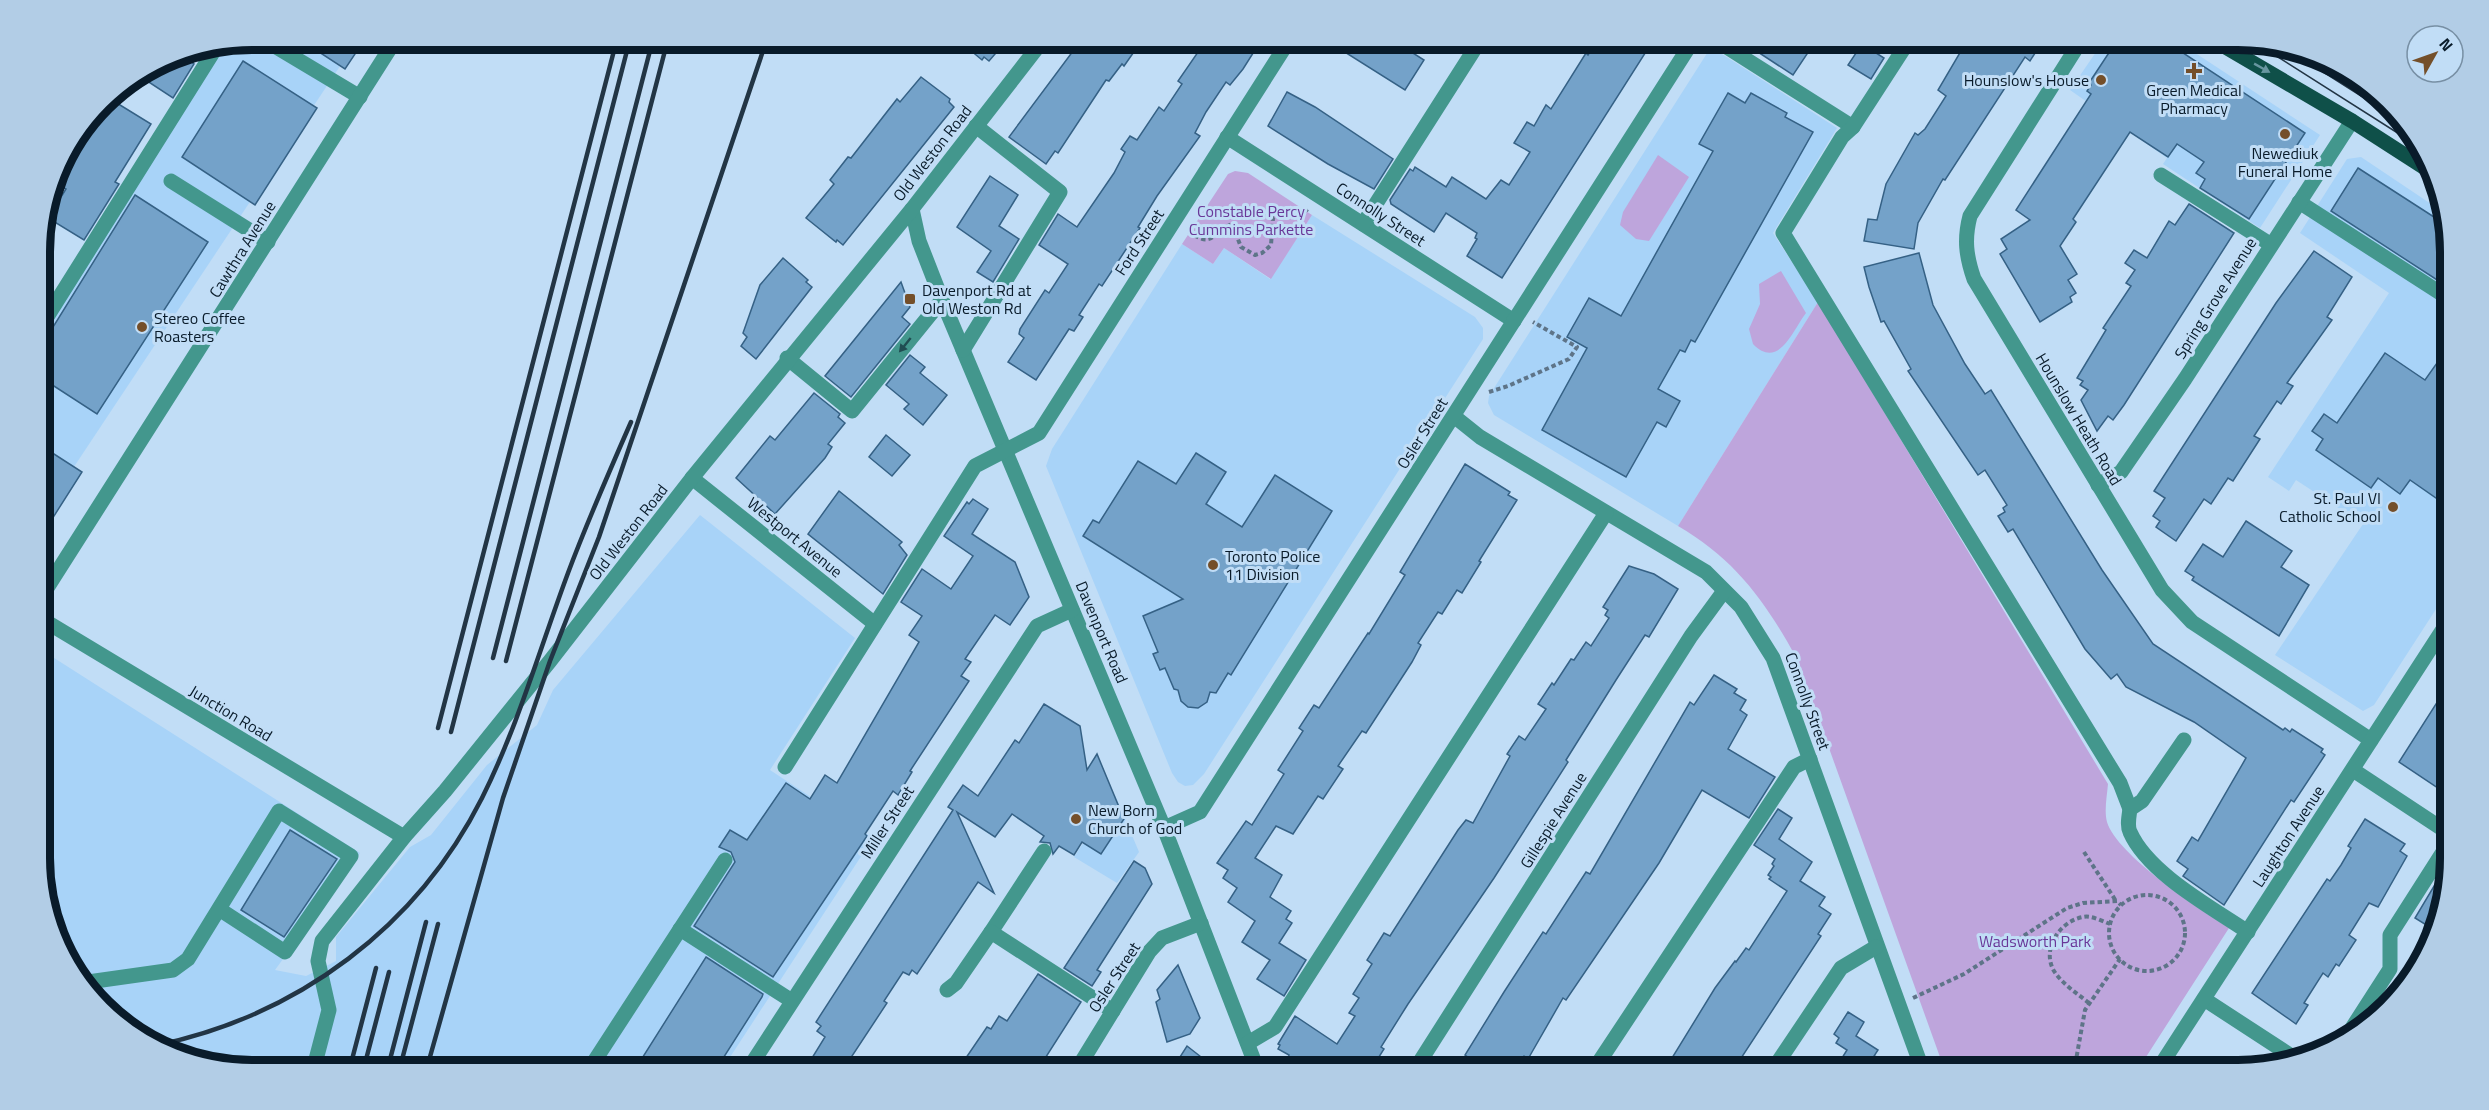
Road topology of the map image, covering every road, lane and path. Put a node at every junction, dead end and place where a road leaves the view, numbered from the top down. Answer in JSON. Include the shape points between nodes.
{"nodes":[{"id":1,"x":281,"y":50,"type":"edge"},
{"id":2,"x":389,"y":50,"type":"edge"},
{"id":3,"x":1035,"y":50,"type":"edge"},
{"id":4,"x":1283,"y":50,"type":"edge"},
{"id":5,"x":1473,"y":50,"type":"edge"},
{"id":6,"x":1687,"y":50,"type":"edge"},
{"id":7,"x":1731,"y":50,"type":"edge"},
{"id":8,"x":1903,"y":50,"type":"edge"},
{"id":9,"x":2075,"y":50,"type":"edge"},
{"id":10,"x":2231,"y":50,"type":"edge"},
{"id":11,"x":213,"y":53,"type":"edge"},
{"id":12,"x":360,"y":97,"type":"junction"},
{"id":13,"x":2352,"y":121,"type":"junction"},
{"id":14,"x":976,"y":126,"type":"junction"},
{"id":15,"x":1853,"y":127,"type":"junction"},
{"id":16,"x":1227,"y":137,"type":"junction"},
{"id":17,"x":2419,"y":164,"type":"edge"},
{"id":18,"x":2161,"y":175,"type":"dead end"},
{"id":19,"x":171,"y":182,"type":"dead end"},
{"id":20,"x":2299,"y":202,"type":"junction"},
{"id":21,"x":912,"y":209,"type":"junction"},
{"id":22,"x":1309,"y":209,"type":"dead end"},
{"id":23,"x":1363,"y":224,"type":"junction"},
{"id":24,"x":1188,"y":231,"type":"dead end"},
{"id":25,"x":268,"y":242,"type":"junction"},
{"id":26,"x":2270,"y":244,"type":"junction"},
{"id":27,"x":2440,"y":293,"type":"edge"},
{"id":28,"x":942,"y":300,"type":"junction"},
{"id":29,"x":50,"y":312,"type":"edge"},
{"id":30,"x":1514,"y":321,"type":"junction"},
{"id":31,"x":1532,"y":321,"type":"dead end"},
{"id":32,"x":963,"y":350,"type":"junction"},
{"id":33,"x":787,"y":358,"type":"junction"},
{"id":34,"x":1487,"y":392,"type":"dead end"},
{"id":35,"x":1455,"y":417,"type":"junction"},
{"id":36,"x":1005,"y":448,"type":"junction"},
{"id":37,"x":692,"y":478,"type":"junction"},
{"id":38,"x":2098,"y":485,"type":"junction"},
{"id":39,"x":1606,"y":513,"type":"junction"},
{"id":40,"x":50,"y":582,"type":"edge"},
{"id":41,"x":1724,"y":591,"type":"junction"},
{"id":42,"x":1072,"y":610,"type":"junction"},
{"id":43,"x":50,"y":624,"type":"edge"},
{"id":44,"x":875,"y":624,"type":"junction"},
{"id":45,"x":2440,"y":634,"type":"edge"},
{"id":46,"x":2184,"y":740,"type":"dead end"},
{"id":47,"x":2371,"y":740,"type":"junction"},
{"id":48,"x":1810,"y":759,"type":"junction"},
{"id":49,"x":785,"y":768,"type":"dead end"},
{"id":50,"x":2353,"y":770,"type":"junction"},
{"id":51,"x":2130,"y":809,"type":"junction"},
{"id":52,"x":2440,"y":827,"type":"edge"},
{"id":53,"x":1164,"y":828,"type":"junction"},
{"id":54,"x":404,"y":837,"type":"junction"},
{"id":55,"x":1044,"y":851,"type":"dead end"},
{"id":56,"x":2084,"y":852,"type":"dead end"},
{"id":57,"x":2440,"y":857,"type":"edge"},
{"id":58,"x":724,"y":860,"type":"dead end"},
{"id":59,"x":2117,"y":901,"type":"junction"},
{"id":60,"x":2121,"y":905,"type":"junction"},
{"id":61,"x":219,"y":909,"type":"junction"},
{"id":62,"x":1200,"y":923,"type":"junction"},
{"id":63,"x":2110,"y":924,"type":"junction"},
{"id":64,"x":681,"y":929,"type":"junction"},
{"id":65,"x":991,"y":932,"type":"junction"},
{"id":66,"x":2248,"y":932,"type":"junction"},
{"id":67,"x":1876,"y":947,"type":"junction"},
{"id":68,"x":2120,"y":959,"type":"junction"},
{"id":69,"x":91,"y":982,"type":"edge"},
{"id":70,"x":947,"y":990,"type":"dead end"},
{"id":71,"x":1912,"y":998,"type":"dead end"},
{"id":72,"x":2204,"y":999,"type":"junction"},
{"id":73,"x":792,"y":1001,"type":"junction"},
{"id":74,"x":2090,"y":1003,"type":"junction"},
{"id":75,"x":1113,"y":1011,"type":"junction"},
{"id":76,"x":2356,"y":1021,"type":"edge"},
{"id":77,"x":1248,"y":1042,"type":"junction"},
{"id":78,"x":2288,"y":1054,"type":"edge"},
{"id":79,"x":316,"y":1060,"type":"edge"},
{"id":80,"x":595,"y":1060,"type":"edge"},
{"id":81,"x":754,"y":1060,"type":"edge"},
{"id":82,"x":1083,"y":1060,"type":"edge"},
{"id":83,"x":1254,"y":1060,"type":"edge"},
{"id":84,"x":1421,"y":1060,"type":"edge"},
{"id":85,"x":1600,"y":1060,"type":"edge"},
{"id":86,"x":1779,"y":1060,"type":"edge"},
{"id":87,"x":1919,"y":1060,"type":"edge"},
{"id":88,"x":2076,"y":1060,"type":"edge"},
{"id":89,"x":2164,"y":1060,"type":"edge"}],
"edges":[{"from":1,"to":12,"type":"street"},
{"from":2,"to":12,"type":"street","name":"Cawthra Avenue"},
{"from":3,"to":14,"type":"street","name":"Old Weston Road"},
{"from":4,"to":16,"type":"street","name":"Ford Street"},
{"from":5,"to":23,"type":"street"},
{"from":6,"to":30,"type":"street","name":"Osler Street"},
{"from":7,"to":15,"type":"street"},
{"from":8,"to":15,"type":"street"},
{"from":9,"to":38,"type":"street","name":"Hounslow Heath Road","via":[[1976,205],[1965,234],[1966,253],[1979,287]]},
{"from":10,"to":13,"type":"main road","one_way":true},
{"from":11,"to":29,"type":"street"},
{"from":12,"to":25,"type":"street","name":"Cawthra Avenue"},
{"from":13,"to":17,"type":"main road"},
{"from":13,"to":20,"type":"street","name":"Spring Grove Avenue"},
{"from":14,"to":21,"type":"street","name":"Old Weston Road"},
{"from":14,"to":32,"type":"street","via":[[1060,192]]},
{"from":15,"to":51,"type":"street","via":[[1842,137],[1783,233],[2120,783]]},
{"from":16,"to":23,"type":"street","name":"Connolly Street"},
{"from":16,"to":36,"type":"street","name":"Ford Street","via":[[1039,433]]},
{"from":18,"to":26,"type":"street"},
{"from":19,"to":25,"type":"street"},
{"from":20,"to":26,"type":"street","name":"Spring Grove Avenue"},
{"from":20,"to":27,"type":"street"},
{"from":21,"to":28,"type":"street","name":"Davenport Road","via":[[919,241]]},
{"from":21,"to":33,"type":"street","name":"Old Weston Road"},
{"from":22,"to":24,"type":"path","via":[[1296,218],[1281,214],[1273,218],[1271,244],[1262,254],[1255,255],[1241,247],[1232,224],[1211,240],[1202,240]]},
{"from":23,"to":30,"type":"street","name":"Connolly Street"},
{"from":25,"to":40,"type":"street","name":"Cawthra Avenue"},
{"from":26,"to":38,"type":"street","name":"Spring Grove Avenue","via":[[2186,379],[2121,472]]},
{"from":28,"to":32,"type":"street","name":"Davenport Road"},
{"from":28,"to":33,"type":"street","one_way":true,"via":[[852,411]]},
{"from":30,"to":35,"type":"street","name":"Osler Street"},
{"from":31,"to":34,"type":"path","via":[[1576,346],[1569,359]]},
{"from":32,"to":36,"type":"street","name":"Davenport Road"},
{"from":33,"to":37,"type":"street","name":"Old Weston Road"},
{"from":35,"to":39,"type":"street","name":"Connolly Street","via":[[1480,437]]},
{"from":35,"to":53,"type":"street","name":"Osler Street","via":[[1200,812]]},
{"from":36,"to":42,"type":"street","name":"Davenport Road"},
{"from":36,"to":44,"type":"street","name":"Ford Street","via":[[975,466]]},
{"from":37,"to":44,"type":"street","name":"Westport Avenue"},
{"from":37,"to":54,"type":"street","name":"Old Weston Road","via":[[550,661]]},
{"from":38,"to":47,"type":"street","name":"Hounslow Heath Road","via":[[2178,610]]},
{"from":39,"to":41,"type":"street","name":"Connolly Street","via":[[1706,572]]},
{"from":39,"to":77,"type":"street","via":[[1275,1027]]},
{"from":41,"to":48,"type":"street","name":"Connolly Street","via":[[1741,607],[1773,658]]},
{"from":41,"to":84,"type":"street","name":"Gillespie Avenue","via":[[1691,636]]},
{"from":42,"to":53,"type":"street","name":"Davenport Road"},
{"from":42,"to":73,"type":"street","name":"Miller Street","via":[[1037,626]]},
{"from":43,"to":54,"type":"street","name":"Junction Road"},
{"from":44,"to":49,"type":"street","name":"Ford Street"},
{"from":45,"to":47,"type":"street","name":"Laughton Avenue"},
{"from":46,"to":51,"type":"street","via":[[2142,801]]},
{"from":47,"to":50,"type":"street","name":"Laughton Avenue"},
{"from":48,"to":67,"type":"street","name":"Connolly Street"},
{"from":48,"to":85,"type":"street","via":[[1794,767]]},
{"from":50,"to":52,"type":"street"},
{"from":50,"to":66,"type":"street","name":"Laughton Avenue"},
{"from":51,"to":66,"type":"street","via":[[2129,830],[2144,854],[2180,886]]},
{"from":53,"to":62,"type":"street","name":"Davenport Road"},
{"from":54,"to":79,"type":"street","name":"Old Weston Road","via":[[322,941],[318,961],[329,1010]]},
{"from":55,"to":65,"type":"street"},
{"from":56,"to":59,"type":"path"},
{"from":57,"to":76,"type":"street","via":[[2390,935],[2390,969]]},
{"from":58,"to":64,"type":"street"},
{"from":59,"to":60,"type":"path"},
{"from":59,"to":71,"type":"path","via":[[2067,908],[1964,974]]},
{"from":60,"to":63,"type":"path"},
{"from":60,"to":68,"type":"path","via":[[2140,896],[2158,897],[2177,910],[2185,931],[2179,954],[2160,968],[2136,969]]},
{"from":61,"to":61,"type":"street","via":[[279,810],[351,856],[285,952]]},
{"from":61,"to":69,"type":"street","via":[[188,959],[173,970]]},
{"from":62,"to":75,"type":"street","name":"Osler Street","via":[[1162,938]]},
{"from":62,"to":77,"type":"street","name":"Davenport Road"},
{"from":63,"to":68,"type":"path","via":[[2110,942]]},
{"from":63,"to":74,"type":"path","via":[[2089,916],[2079,918],[2064,925],[2052,945],[2050,959],[2054,970]]},
{"from":64,"to":73,"type":"street"},
{"from":64,"to":80,"type":"street"},
{"from":65,"to":70,"type":"street"},
{"from":65,"to":75,"type":"street"},
{"from":66,"to":72,"type":"street","name":"Laughton Avenue"},
{"from":67,"to":86,"type":"street","via":[[1841,968]]},
{"from":67,"to":87,"type":"street","name":"Connolly Street"},
{"from":68,"to":74,"type":"path"},
{"from":72,"to":78,"type":"street"},
{"from":72,"to":89,"type":"street","name":"Laughton Avenue"},
{"from":73,"to":81,"type":"street","name":"Miller Street"},
{"from":74,"to":88,"type":"path","via":[[2085,1010]]},
{"from":75,"to":82,"type":"street","name":"Osler Street"},
{"from":77,"to":83,"type":"street","name":"Davenport Road"}]}
